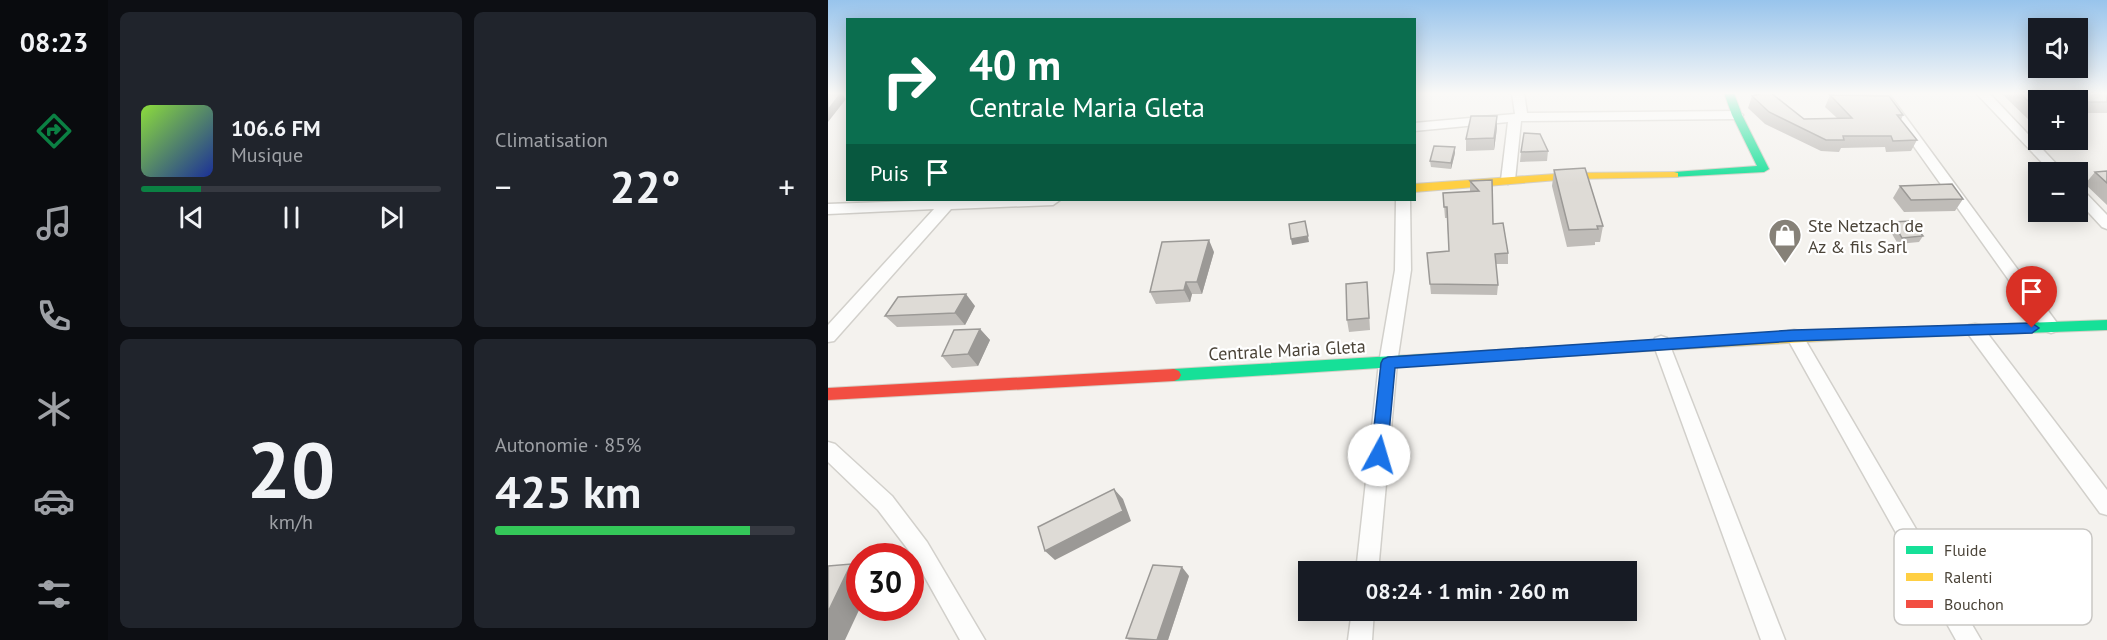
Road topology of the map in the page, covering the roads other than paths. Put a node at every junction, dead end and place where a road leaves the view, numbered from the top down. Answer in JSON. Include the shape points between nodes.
{"nodes":[{"id":1,"x":1462,"y":123,"type":"edge"},
{"id":2,"x":1518,"y":123,"type":"edge"},
{"id":3,"x":1740,"y":123,"type":"edge"},
{"id":4,"x":1904,"y":123,"type":"edge"},
{"id":5,"x":2011,"y":123,"type":"edge"},
{"id":6,"x":1416,"y":127,"type":"edge"},
{"id":7,"x":2048,"y":162,"type":"edge"},
{"id":8,"x":1508,"y":180,"type":"junction"},
{"id":9,"x":1416,"y":188,"type":"edge"},
{"id":10,"x":1001,"y":201,"type":"edge"},
{"id":11,"x":1403,"y":201,"type":"edge"},
{"id":12,"x":949,"y":202,"type":"edge"},
{"id":13,"x":2088,"y":204,"type":"edge"},
{"id":14,"x":828,"y":209,"type":"edge"},
{"id":15,"x":2107,"y":224,"type":"edge"},
{"id":16,"x":2107,"y":325,"type":"edge"},
{"id":17,"x":2051,"y":327,"type":"junction"},
{"id":18,"x":1974,"y":330,"type":"junction"},
{"id":19,"x":828,"y":336,"type":"edge"},
{"id":20,"x":1794,"y":336,"type":"junction"},
{"id":21,"x":1661,"y":343,"type":"junction"},
{"id":22,"x":1388,"y":363,"type":"junction"},
{"id":23,"x":828,"y":394,"type":"edge"},
{"id":24,"x":828,"y":450,"type":"edge"},
{"id":25,"x":2107,"y":506,"type":"edge"},
{"id":26,"x":1906,"y":529,"type":"edge"},
{"id":27,"x":1368,"y":561,"type":"edge"},
{"id":28,"x":1362,"y":621,"type":"edge"},
{"id":29,"x":1961,"y":625,"type":"edge"},
{"id":30,"x":973,"y":640,"type":"edge"},
{"id":31,"x":1360,"y":640,"type":"edge"},
{"id":32,"x":1773,"y":640,"type":"edge"},
{"id":33,"x":1970,"y":640,"type":"edge"}],
"edges":[{"from":1,"to":6,"type":"street"},
{"from":2,"to":8,"type":"street"},
{"from":3,"to":8,"type":"street","via":[[1764,169]]},
{"from":4,"to":17,"type":"street"},
{"from":5,"to":7,"type":"street"},
{"from":8,"to":9,"type":"street"},
{"from":10,"to":12,"type":"street"},
{"from":11,"to":22,"type":"street","via":[[1403,270]]},
{"from":12,"to":14,"type":"street"},
{"from":12,"to":19,"type":"street"},
{"from":13,"to":15,"type":"street"},
{"from":16,"to":17,"type":"street","name":"Centrale Maria Gleta"},
{"from":17,"to":18,"type":"street","name":"Centrale Maria Gleta"},
{"from":18,"to":20,"type":"street","name":"Centrale Maria Gleta"},
{"from":18,"to":25,"type":"street"},
{"from":20,"to":21,"type":"street","name":"Centrale Maria Gleta"},
{"from":20,"to":26,"type":"street"},
{"from":21,"to":22,"type":"street","name":"Centrale Maria Gleta"},
{"from":21,"to":32,"type":"street"},
{"from":22,"to":23,"type":"street","name":"Centrale Maria Gleta"},
{"from":22,"to":27,"type":"street"},
{"from":24,"to":30,"type":"street","via":[[885,503],[920,549]]},
{"from":28,"to":31,"type":"street"},
{"from":29,"to":33,"type":"street"}]}
